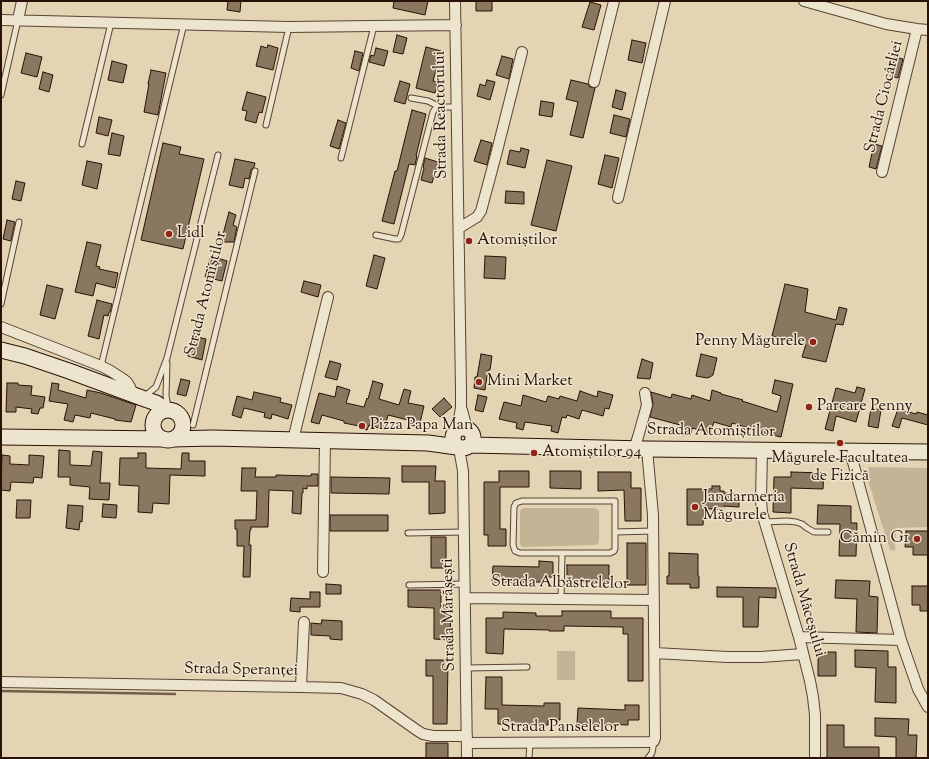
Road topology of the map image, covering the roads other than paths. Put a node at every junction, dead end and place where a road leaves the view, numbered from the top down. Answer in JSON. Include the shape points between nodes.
{"nodes":[{"id":1,"x":22,"y":1,"type":"edge"},
{"id":2,"x":455,"y":1,"type":"edge"},
{"id":3,"x":614,"y":1,"type":"edge"},
{"id":4,"x":666,"y":1,"type":"edge"},
{"id":5,"x":804,"y":1,"type":"edge"},
{"id":6,"x":1,"y":20,"type":"edge"},
{"id":7,"x":18,"y":20,"type":"junction"},
{"id":8,"x":111,"y":22,"type":"junction"},
{"id":9,"x":184,"y":24,"type":"junction"},
{"id":10,"x":374,"y":26,"type":"junction"},
{"id":11,"x":456,"y":26,"type":"junction"},
{"id":12,"x":289,"y":27,"type":"junction"},
{"id":13,"x":917,"y":29,"type":"junction"},
{"id":14,"x":928,"y":30,"type":"edge"},
{"id":15,"x":522,"y":52,"type":"dead end"},
{"id":16,"x":594,"y":82,"type":"dead end"},
{"id":17,"x":1,"y":95,"type":"edge"},
{"id":18,"x":411,"y":98,"type":"dead end"},
{"id":19,"x":440,"y":107,"type":"junction"},
{"id":20,"x":457,"y":107,"type":"junction"},
{"id":21,"x":266,"y":125,"type":"dead end"},
{"id":22,"x":82,"y":144,"type":"dead end"},
{"id":23,"x":218,"y":155,"type":"dead end"},
{"id":24,"x":341,"y":158,"type":"dead end"},
{"id":25,"x":255,"y":171,"type":"dead end"},
{"id":26,"x":882,"y":172,"type":"dead end"},
{"id":27,"x":618,"y":198,"type":"dead end"},
{"id":28,"x":19,"y":222,"type":"dead end"},
{"id":29,"x":459,"y":228,"type":"junction"},
{"id":30,"x":376,"y":235,"type":"dead end"},
{"id":31,"x":328,"y":297,"type":"dead end"},
{"id":32,"x":1,"y":304,"type":"edge"},
{"id":33,"x":1,"y":328,"type":"edge"},
{"id":34,"x":1,"y":350,"type":"edge"},
{"id":35,"x":167,"y":358,"type":"junction"},
{"id":36,"x":101,"y":366,"type":"junction"},
{"id":37,"x":645,"y":394,"type":"dead end"},
{"id":38,"x":138,"y":397,"type":"junction"},
{"id":39,"x":170,"y":417,"type":"junction"},
{"id":40,"x":1,"y":437,"type":"edge"},
{"id":41,"x":212,"y":438,"type":"junction"},
{"id":42,"x":139,"y":439,"type":"junction"},
{"id":43,"x":168,"y":439,"type":"junction"},
{"id":44,"x":463,"y":439,"type":"junction"},
{"id":45,"x":293,"y":440,"type":"junction"},
{"id":46,"x":325,"y":441,"type":"junction"},
{"id":47,"x":641,"y":449,"type":"junction"},
{"id":48,"x":762,"y":451,"type":"junction"},
{"id":49,"x":850,"y":452,"type":"junction"},
{"id":50,"x":928,"y":452,"type":"edge"},
{"id":51,"x":764,"y":522,"type":"junction"},
{"id":52,"x":653,"y":531,"type":"junction"},
{"id":53,"x":464,"y":532,"type":"junction"},
{"id":54,"x":615,"y":532,"type":"junction"},
{"id":55,"x":828,"y":532,"type":"dead end"},
{"id":56,"x":408,"y":533,"type":"dead end"},
{"id":57,"x":562,"y":553,"type":"junction"},
{"id":58,"x":323,"y":572,"type":"dead end"},
{"id":59,"x":465,"y":584,"type":"junction"},
{"id":60,"x":409,"y":585,"type":"dead end"},
{"id":61,"x":465,"y":598,"type":"junction"},
{"id":62,"x":561,"y":599,"type":"junction"},
{"id":63,"x":654,"y":600,"type":"junction"},
{"id":64,"x":304,"y":622,"type":"dead end"},
{"id":65,"x":799,"y":638,"type":"junction"},
{"id":66,"x":901,"y":640,"type":"junction"},
{"id":67,"x":654,"y":653,"type":"junction"},
{"id":68,"x":803,"y":654,"type":"junction"},
{"id":69,"x":527,"y":667,"type":"dead end"},
{"id":70,"x":466,"y":668,"type":"junction"},
{"id":71,"x":1,"y":682,"type":"edge"},
{"id":72,"x":301,"y":687,"type":"junction"},
{"id":73,"x":928,"y":707,"type":"edge"},
{"id":74,"x":467,"y":740,"type":"junction"},
{"id":75,"x":654,"y":741,"type":"junction"},
{"id":76,"x":530,"y":743,"type":"junction"},
{"id":77,"x":468,"y":758,"type":"edge"},
{"id":78,"x":529,"y":758,"type":"edge"},
{"id":79,"x":648,"y":758,"type":"edge"},
{"id":80,"x":815,"y":758,"type":"edge"}],
"edges":[{"from":1,"to":7,"type":"street"},
{"from":2,"to":11,"type":"street","name":"Strada Reactorului"},
{"from":3,"to":16,"type":"street"},
{"from":4,"to":27,"type":"street"},
{"from":5,"to":13,"type":"street","name":"Strada Ciocârliei","via":[[886,24]]},
{"from":6,"to":7,"type":"street"},
{"from":7,"to":8,"type":"street"},
{"from":7,"to":17,"type":"lane"},
{"from":8,"to":9,"type":"street"},
{"from":8,"to":22,"type":"lane"},
{"from":9,"to":12,"type":"street"},
{"from":9,"to":36,"type":"lane"},
{"from":10,"to":11,"type":"street"},
{"from":10,"to":12,"type":"street"},
{"from":10,"to":24,"type":"lane"},
{"from":11,"to":20,"type":"street","name":"Strada Reactorului"},
{"from":12,"to":21,"type":"lane"},
{"from":13,"to":14,"type":"street","name":"Strada Ciocârliei"},
{"from":13,"to":26,"type":"street","name":"Strada Ciocârliei"},
{"from":15,"to":29,"type":"street","via":[[481,211]]},
{"from":18,"to":19,"type":"lane","via":[[428,101]]},
{"from":19,"to":20,"type":"lane"},
{"from":19,"to":30,"type":"lane","via":[[433,112],[399,239]]},
{"from":20,"to":29,"type":"street","name":"Strada Reactorului"},
{"from":23,"to":35,"type":"lane"},
{"from":25,"to":39,"type":"lane","name":"Strada Atomiștilor"},
{"from":28,"to":32,"type":"lane"},
{"from":29,"to":44,"type":"street","name":"Strada Reactorului"},
{"from":31,"to":45,"type":"street"},
{"from":33,"to":36,"type":"street"},
{"from":34,"to":38,"type":"main road","via":[[69,371]]},
{"from":35,"to":38,"type":"lane","via":[[156,387]]},
{"from":35,"to":39,"type":"lane","via":[[166,396]]},
{"from":36,"to":38,"type":"street","via":[[123,379]]},
{"from":37,"to":47,"type":"street","via":[[647,405],[638,437]]},
{"from":38,"to":39,"type":"main road","via":[[156,403]]},
{"from":39,"to":41,"type":"main road"},
{"from":39,"to":42,"type":"main road"},
{"from":39,"to":43,"type":"main road","via":[[155,432]]},
{"from":39,"to":43,"type":"main road","via":[[183,422],[183,427],[178,436]]},
{"from":40,"to":42,"type":"main road"},
{"from":41,"to":43,"type":"main road"},
{"from":41,"to":45,"type":"main road"},
{"from":42,"to":43,"type":"main road"},
{"from":44,"to":46,"type":"main road","via":[[428,443]]},
{"from":44,"to":47,"type":"main road","name":"Strada Atomiștilor","via":[[494,445]]},
{"from":44,"to":53,"type":"street","name":"Strada Mărășești"},
{"from":45,"to":46,"type":"main road"},
{"from":46,"to":58,"type":"street"},
{"from":47,"to":48,"type":"main road","name":"Strada Atomiștilor"},
{"from":47,"to":52,"type":"street","via":[[648,460]]},
{"from":48,"to":49,"type":"main road","name":"Strada Atomiștilor"},
{"from":48,"to":51,"type":"street","name":"Strada Măceșului","via":[[761,500]]},
{"from":49,"to":50,"type":"main road","name":"Strada Atomiștilor"},
{"from":49,"to":66,"type":"street"},
{"from":51,"to":55,"type":"lane","via":[[796,522],[814,532]]},
{"from":51,"to":65,"type":"street","name":"Strada Măceșului"},
{"from":52,"to":54,"type":"lane"},
{"from":52,"to":63,"type":"street"},
{"from":53,"to":56,"type":"lane"},
{"from":53,"to":59,"type":"street","name":"Strada Mărășești"},
{"from":54,"to":57,"type":"lane","via":[[615,549],[610,553]]},
{"from":54,"to":57,"type":"lane","via":[[615,501],[516,503],[513,546],[515,551]]},
{"from":57,"to":62,"type":"lane"},
{"from":59,"to":60,"type":"lane"},
{"from":59,"to":61,"type":"street","name":"Strada Mărășești"},
{"from":61,"to":62,"type":"street","name":"Strada Albăstrelelor"},
{"from":61,"to":70,"type":"street","name":"Strada Mărășești"},
{"from":62,"to":63,"type":"street","name":"Strada Albăstrelelor"},
{"from":63,"to":67,"type":"street"},
{"from":64,"to":72,"type":"street"},
{"from":65,"to":66,"type":"street"},
{"from":65,"to":68,"type":"street","name":"Strada Măceșului"},
{"from":66,"to":73,"type":"street","via":[[918,689]]},
{"from":67,"to":68,"type":"street","via":[[727,657]]},
{"from":67,"to":75,"type":"street"},
{"from":68,"to":80,"type":"street","name":"Strada Măceșului","via":[[813,696]]},
{"from":69,"to":70,"type":"lane"},
{"from":70,"to":74,"type":"street","name":"Strada Mărășești"},
{"from":71,"to":72,"type":"street","name":"Strada Speranței"},
{"from":72,"to":74,"type":"street","name":"Strada Speranței","via":[[334,688],[362,694],[423,734]]},
{"from":74,"to":76,"type":"street","name":"Strada Panselelor"},
{"from":74,"to":77,"type":"street","name":"Strada Mărășești"},
{"from":75,"to":76,"type":"street","name":"Strada Panselelor"},
{"from":75,"to":79,"type":"lane","via":[[652,753]]},
{"from":76,"to":78,"type":"lane"}]}
